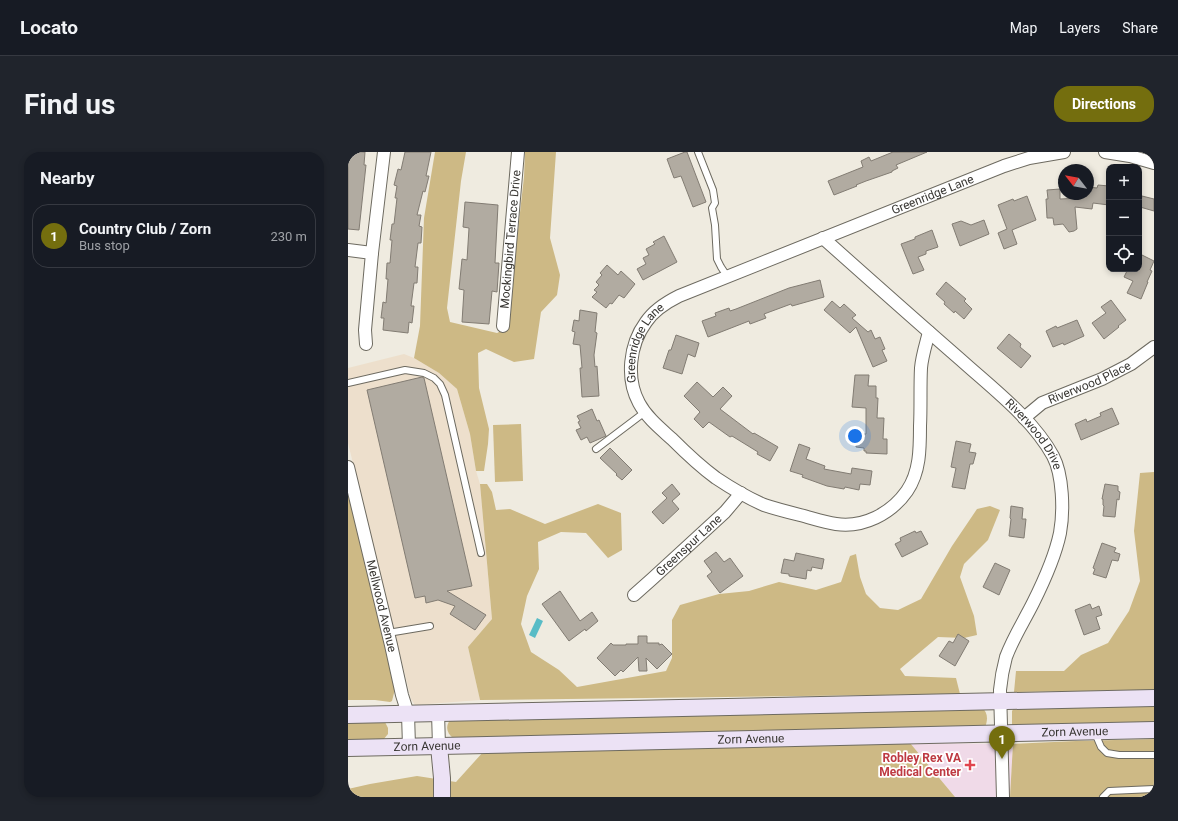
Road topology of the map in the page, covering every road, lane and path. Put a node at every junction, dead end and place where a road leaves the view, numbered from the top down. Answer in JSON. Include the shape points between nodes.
{"nodes":[{"id":1,"x":384,"y":152,"type":"edge"},
{"id":2,"x":518,"y":152,"type":"edge"},
{"id":3,"x":698,"y":152,"type":"edge"},
{"id":4,"x":1064,"y":152,"type":"edge"},
{"id":5,"x":1105,"y":152,"type":"edge"},
{"id":6,"x":1154,"y":163,"type":"edge"},
{"id":7,"x":823,"y":238,"type":"junction"},
{"id":8,"x":348,"y":250,"type":"edge"},
{"id":9,"x":372,"y":253,"type":"junction"},
{"id":10,"x":727,"y":276,"type":"junction"},
{"id":11,"x":502,"y":326,"type":"dead end"},
{"id":12,"x":929,"y":332,"type":"junction"},
{"id":13,"x":366,"y":344,"type":"dead end"},
{"id":14,"x":1154,"y":347,"type":"edge"},
{"id":15,"x":348,"y":383,"type":"edge"},
{"id":16,"x":645,"y":412,"type":"junction"},
{"id":17,"x":1024,"y":418,"type":"junction"},
{"id":18,"x":596,"y":449,"type":"dead end"},
{"id":19,"x":348,"y":467,"type":"edge"},
{"id":20,"x":741,"y":493,"type":"junction"},
{"id":21,"x":481,"y":553,"type":"dead end"},
{"id":22,"x":634,"y":595,"type":"dead end"},
{"id":23,"x":430,"y":626,"type":"dead end"},
{"id":24,"x":388,"y":633,"type":"junction"},
{"id":25,"x":1154,"y":698,"type":"edge"},
{"id":26,"x":1000,"y":702,"type":"junction"},
{"id":27,"x":438,"y":713,"type":"junction"},
{"id":28,"x":408,"y":714,"type":"junction"},
{"id":29,"x":348,"y":715,"type":"edge"},
{"id":30,"x":1154,"y":730,"type":"edge"},
{"id":31,"x":1095,"y":731,"type":"junction"},
{"id":32,"x":1001,"y":733,"type":"junction"},
{"id":33,"x":409,"y":746,"type":"junction"},
{"id":34,"x":439,"y":746,"type":"junction"},
{"id":35,"x":348,"y":748,"type":"edge"},
{"id":36,"x":1154,"y":755,"type":"edge"},
{"id":37,"x":1154,"y":789,"type":"edge"},
{"id":38,"x":442,"y":797,"type":"edge"},
{"id":39,"x":1003,"y":797,"type":"edge"},
{"id":40,"x":1103,"y":797,"type":"edge"}],
"edges":[{"from":1,"to":9,"type":"street"},
{"from":2,"to":11,"type":"street","name":"Mockingbird Terrace Drive"},
{"from":3,"to":10,"type":"lane","via":[[713,190],[712,208],[717,259]]},
{"from":4,"to":7,"type":"street","name":"Greenridge Lane","via":[[1028,158],[1004,166]]},
{"from":5,"to":6,"type":"street"},
{"from":7,"to":10,"type":"street","name":"Greenridge Lane"},
{"from":7,"to":12,"type":"street","name":"Riverwood Drive"},
{"from":8,"to":9,"type":"street"},
{"from":9,"to":13,"type":"street"},
{"from":10,"to":16,"type":"street","name":"Greenridge Lane","via":[[669,301],[646,322],[635,344],[631,372],[636,397]]},
{"from":12,"to":17,"type":"street","name":"Riverwood Drive"},
{"from":12,"to":20,"type":"street","name":"Greenridge Lane","via":[[921,366],[918,467],[908,490],[892,508],[862,523],[836,524],[765,505]]},
{"from":14,"to":17,"type":"street","name":"Riverwood Place","via":[[1131,364],[1102,379],[1042,403]]},
{"from":15,"to":21,"type":"lane","via":[[405,370],[424,373],[440,384],[445,395]]},
{"from":16,"to":18,"type":"lane"},
{"from":16,"to":20,"type":"street","name":"Greenridge Lane","via":[[690,456]]},
{"from":17,"to":26,"type":"street","name":"Riverwood Drive","via":[[1040,435],[1056,462],[1062,498],[1062,520],[1051,563],[1007,657]]},
{"from":19,"to":24,"type":"street","name":"Mellwood Avenue"},
{"from":20,"to":22,"type":"street","name":"Greenspur Lane","via":[[725,512]]},
{"from":23,"to":24,"type":"lane"},
{"from":24,"to":28,"type":"street","name":"Mellwood Avenue"},
{"from":25,"to":26,"type":"main road"},
{"from":26,"to":27,"type":"main road"},
{"from":26,"to":32,"type":"street","name":"Riverwood Drive"},
{"from":27,"to":28,"type":"main road"},
{"from":27,"to":34,"type":"street"},
{"from":28,"to":29,"type":"main road"},
{"from":28,"to":33,"type":"street","name":"Mellwood Avenue"},
{"from":30,"to":31,"type":"main road","name":"Zorn Avenue"},
{"from":31,"to":32,"type":"main road","name":"Zorn Avenue"},
{"from":31,"to":36,"type":"lane","via":[[1101,747],[1107,753]]},
{"from":32,"to":34,"type":"main road","name":"Zorn Avenue"},
{"from":32,"to":39,"type":"street","name":"Riverwood Drive"},
{"from":33,"to":34,"type":"main road","name":"Zorn Avenue"},
{"from":33,"to":35,"type":"main road","name":"Zorn Avenue"},
{"from":34,"to":38,"type":"main road"},
{"from":37,"to":40,"type":"lane","via":[[1109,791]]}]}
